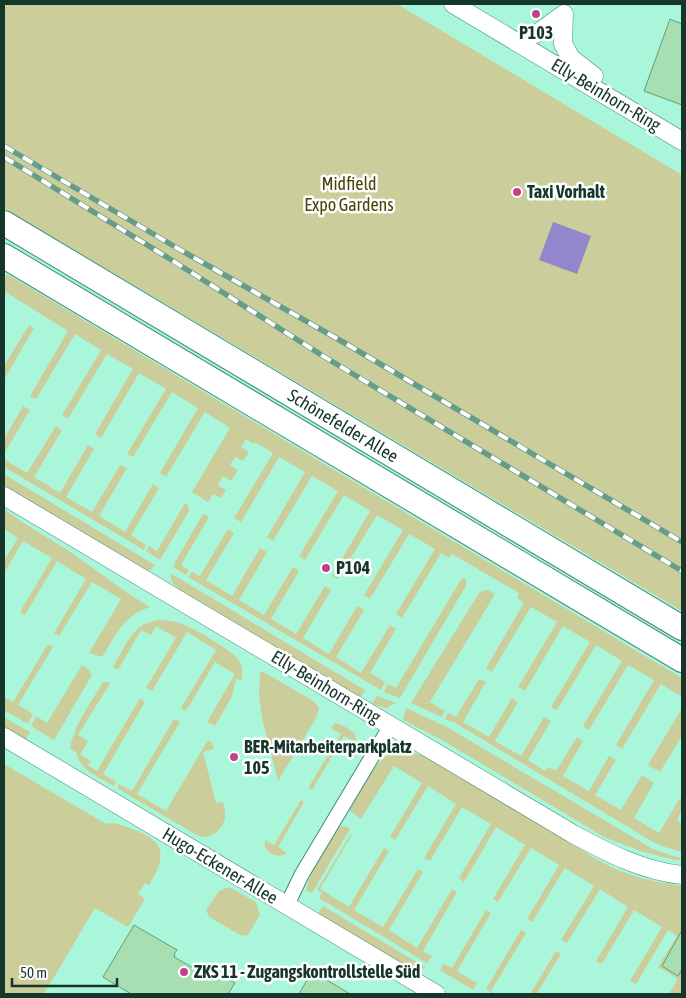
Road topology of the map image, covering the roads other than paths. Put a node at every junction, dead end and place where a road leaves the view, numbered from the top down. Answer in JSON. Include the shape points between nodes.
{"nodes":[{"id":1,"x":453,"y":4,"type":"edge"},
{"id":2,"x":566,"y":9,"type":"edge"},
{"id":3,"x":517,"y":42,"type":"junction"},
{"id":4,"x":613,"y":99,"type":"junction"},
{"id":5,"x":682,"y":141,"type":"edge"},
{"id":6,"x":4,"y":223,"type":"edge"},
{"id":7,"x":4,"y":256,"type":"edge"},
{"id":8,"x":4,"y":496,"type":"edge"},
{"id":9,"x":682,"y":628,"type":"edge"},
{"id":10,"x":682,"y":660,"type":"edge"},
{"id":11,"x":391,"y":725,"type":"junction"},
{"id":12,"x":4,"y":737,"type":"edge"},
{"id":13,"x":682,"y":875,"type":"edge"},
{"id":14,"x":287,"y":906,"type":"junction"},
{"id":15,"x":436,"y":994,"type":"edge"}],
"edges":[{"from":1,"to":3,"type":"street","name":"Elly-Beinhorn-Ring"},
{"from":2,"to":3,"type":"street","via":[[540,32]]},
{"from":2,"to":4,"type":"street","via":[[563,44],[571,58],[608,86]]},
{"from":3,"to":4,"type":"street","name":"Elly-Beinhorn-Ring"},
{"from":4,"to":5,"type":"street","name":"Elly-Beinhorn-Ring"},
{"from":6,"to":9,"type":"highway","name":"Schönefelder Allee"},
{"from":7,"to":10,"type":"highway","name":"Schönefelder Allee"},
{"from":8,"to":11,"type":"street","name":"Elly-Beinhorn-Ring"},
{"from":11,"to":13,"type":"street","name":"Elly-Beinhorn-Ring","via":[[608,853],[638,865]]},
{"from":11,"to":14,"type":"street","via":[[302,874]]},
{"from":12,"to":14,"type":"street","name":"Hugo-Eckener-Allee"},
{"from":14,"to":15,"type":"street","name":"Hugo-Eckener-Allee"}]}
